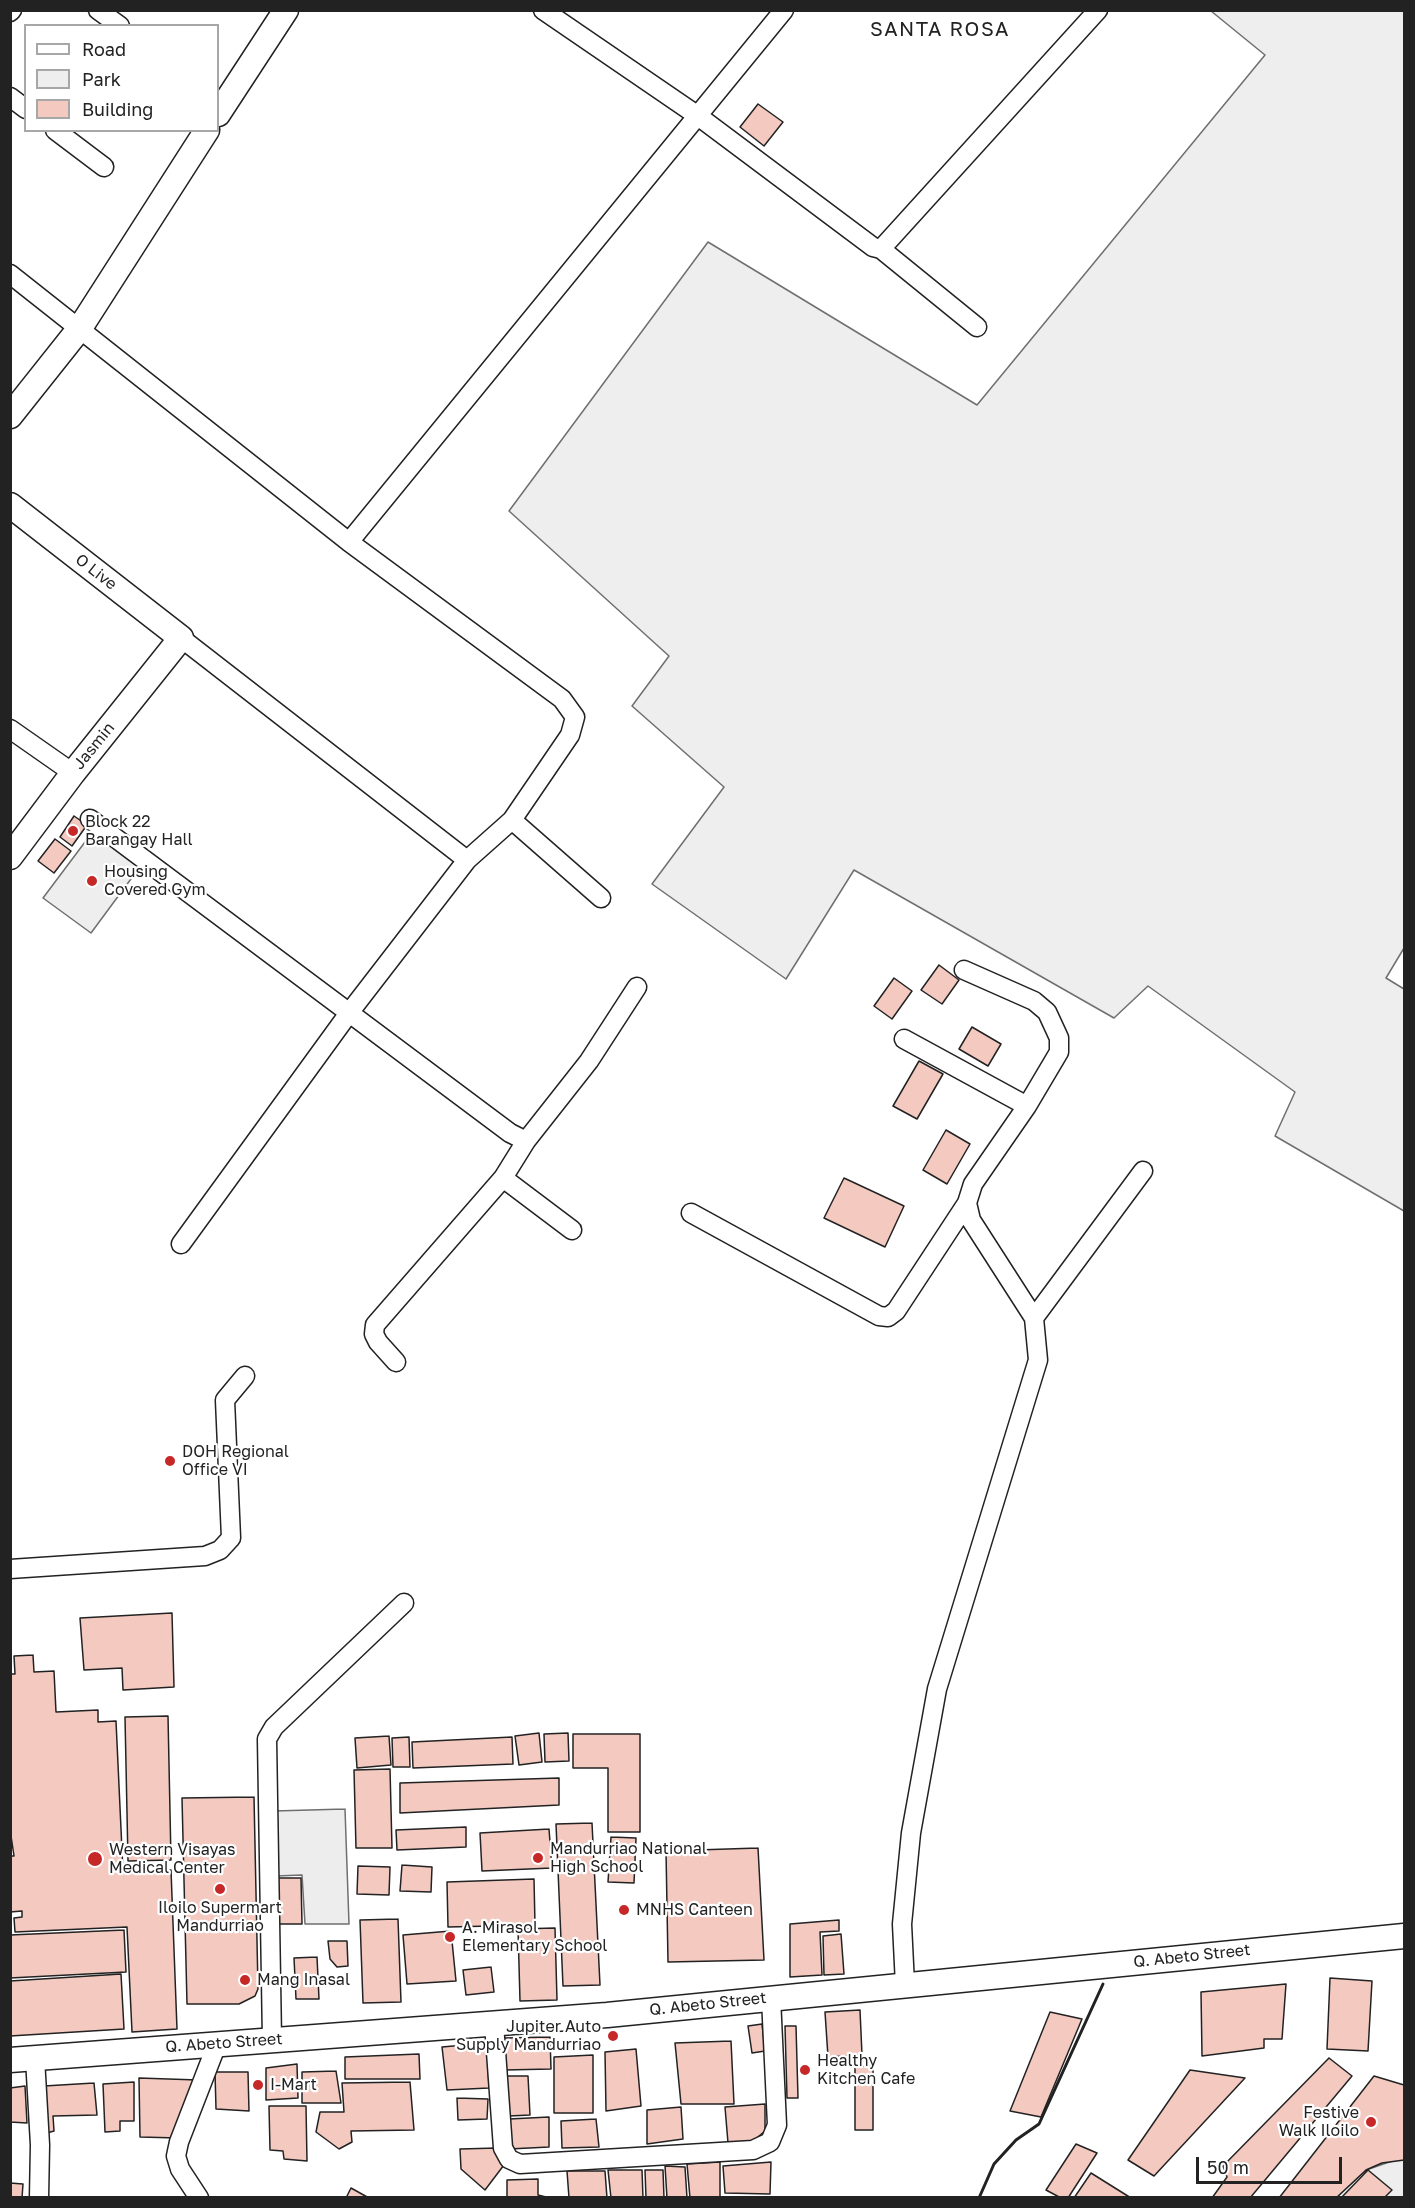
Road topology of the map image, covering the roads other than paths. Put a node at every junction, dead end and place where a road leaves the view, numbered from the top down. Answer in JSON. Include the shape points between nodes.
{"nodes":[{"id":1,"x":98,"y":10,"type":"edge"},
{"id":2,"x":286,"y":10,"type":"edge"},
{"id":3,"x":543,"y":10,"type":"edge"},
{"id":4,"x":784,"y":10,"type":"edge"},
{"id":5,"x":1098,"y":10,"type":"edge"},
{"id":6,"x":117,"y":24,"type":"edge"},
{"id":7,"x":10,"y":97,"type":"edge"},
{"id":8,"x":221,"y":101,"type":"edge"},
{"id":9,"x":24,"y":107,"type":"edge"},
{"id":10,"x":698,"y":116,"type":"junction"},
{"id":11,"x":58,"y":132,"type":"edge"},
{"id":12,"x":206,"y":132,"type":"edge"},
{"id":13,"x":104,"y":167,"type":"dead end"},
{"id":14,"x":881,"y":249,"type":"junction"},
{"id":15,"x":10,"y":274,"type":"edge"},
{"id":16,"x":80,"y":327,"type":"junction"},
{"id":17,"x":977,"y":327,"type":"dead end"},
{"id":18,"x":10,"y":416,"type":"edge"},
{"id":19,"x":10,"y":505,"type":"edge"},
{"id":20,"x":350,"y":542,"type":"junction"},
{"id":21,"x":181,"y":638,"type":"junction"},
{"id":22,"x":10,"y":729,"type":"edge"},
{"id":23,"x":73,"y":773,"type":"junction"},
{"id":24,"x":90,"y":819,"type":"dead end"},
{"id":25,"x":512,"y":820,"type":"junction"},
{"id":26,"x":10,"y":857,"type":"edge"},
{"id":27,"x":467,"y":860,"type":"junction"},
{"id":28,"x":601,"y":898,"type":"dead end"},
{"id":29,"x":964,"y":970,"type":"dead end"},
{"id":30,"x":637,"y":987,"type":"dead end"},
{"id":31,"x":348,"y":1013,"type":"junction"},
{"id":32,"x":904,"y":1039,"type":"dead end"},
{"id":33,"x":1027,"y":1106,"type":"junction"},
{"id":34,"x":526,"y":1141,"type":"junction"},
{"id":35,"x":1143,"y":1171,"type":"dead end"},
{"id":36,"x":503,"y":1178,"type":"junction"},
{"id":37,"x":967,"y":1203,"type":"junction"},
{"id":38,"x":691,"y":1213,"type":"dead end"},
{"id":39,"x":572,"y":1230,"type":"dead end"},
{"id":40,"x":181,"y":1244,"type":"dead end"},
{"id":41,"x":1034,"y":1318,"type":"junction"},
{"id":42,"x":396,"y":1362,"type":"dead end"},
{"id":43,"x":245,"y":1376,"type":"dead end"},
{"id":44,"x":10,"y":1569,"type":"edge"},
{"id":45,"x":404,"y":1603,"type":"dead end"},
{"id":46,"x":1404,"y":1936,"type":"edge"},
{"id":47,"x":905,"y":1985,"type":"junction"},
{"id":48,"x":771,"y":1998,"type":"junction"},
{"id":49,"x":494,"y":2024,"type":"junction"},
{"id":50,"x":272,"y":2040,"type":"junction"},
{"id":51,"x":217,"y":2044,"type":"junction"},
{"id":52,"x":36,"y":2058,"type":"junction"},
{"id":53,"x":10,"y":2060,"type":"edge"},
{"id":54,"x":39,"y":2198,"type":"edge"},
{"id":55,"x":199,"y":2198,"type":"edge"}],
"edges":[{"from":1,"to":6,"type":"street"},
{"from":2,"to":8,"type":"main road"},
{"from":3,"to":10,"type":"street"},
{"from":4,"to":10,"type":"street"},
{"from":5,"to":14,"type":"street"},
{"from":7,"to":9,"type":"street"},
{"from":10,"to":14,"type":"street","via":[[873,247]]},
{"from":10,"to":20,"type":"street"},
{"from":11,"to":13,"type":"street"},
{"from":12,"to":16,"type":"main road"},
{"from":14,"to":17,"type":"street"},
{"from":15,"to":16,"type":"street"},
{"from":16,"to":18,"type":"main road"},
{"from":16,"to":20,"type":"street"},
{"from":19,"to":21,"type":"main road","name":"O Live"},
{"from":20,"to":25,"type":"street","via":[[562,699],[575,717],[570,735]]},
{"from":21,"to":23,"type":"main road","name":"Jasmin"},
{"from":21,"to":27,"type":"street"},
{"from":22,"to":23,"type":"street"},
{"from":23,"to":26,"type":"main road","name":"Jasmin"},
{"from":24,"to":31,"type":"street"},
{"from":25,"to":27,"type":"street"},
{"from":25,"to":28,"type":"street"},
{"from":27,"to":31,"type":"street"},
{"from":29,"to":33,"type":"street","via":[[1034,1001],[1055,1024],[1059,1052]]},
{"from":30,"to":34,"type":"street","via":[[589,1060]]},
{"from":31,"to":34,"type":"street"},
{"from":31,"to":40,"type":"street"},
{"from":32,"to":33,"type":"street"},
{"from":33,"to":37,"type":"street","via":[[973,1184]]},
{"from":34,"to":36,"type":"street"},
{"from":35,"to":41,"type":"street"},
{"from":36,"to":39,"type":"street"},
{"from":36,"to":42,"type":"street","via":[[375,1325],[378,1342]]},
{"from":37,"to":38,"type":"street","via":[[896,1311],[888,1317],[879,1316]]},
{"from":37,"to":41,"type":"street","via":[[971,1220]]},
{"from":41,"to":47,"type":"street","via":[[1038,1360],[938,1689],[910,1833],[902,1924]]},
{"from":43,"to":44,"type":"street","via":[[225,1400],[231,1538],[220,1550],[205,1556]]},
{"from":45,"to":50,"type":"street","via":[[274,1727],[267,1739]]},
{"from":46,"to":47,"type":"main road","name":"Q. Abeto Street"},
{"from":47,"to":48,"type":"main road","name":"Q. Abeto Street"},
{"from":48,"to":49,"type":"main road","name":"Q. Abeto Street"},
{"from":48,"to":49,"type":"street","via":[[777,2125],[770,2142],[753,2150],[520,2164],[509,2159],[503,2148]]},
{"from":49,"to":50,"type":"main road","name":"Q. Abeto Street"},
{"from":50,"to":51,"type":"main road","name":"Q. Abeto Street"},
{"from":51,"to":52,"type":"main road","name":"Q. Abeto Street"},
{"from":51,"to":55,"type":"street","via":[[176,2156]]},
{"from":52,"to":53,"type":"main road","name":"Q. Abeto Street"},
{"from":52,"to":54,"type":"street"}]}
